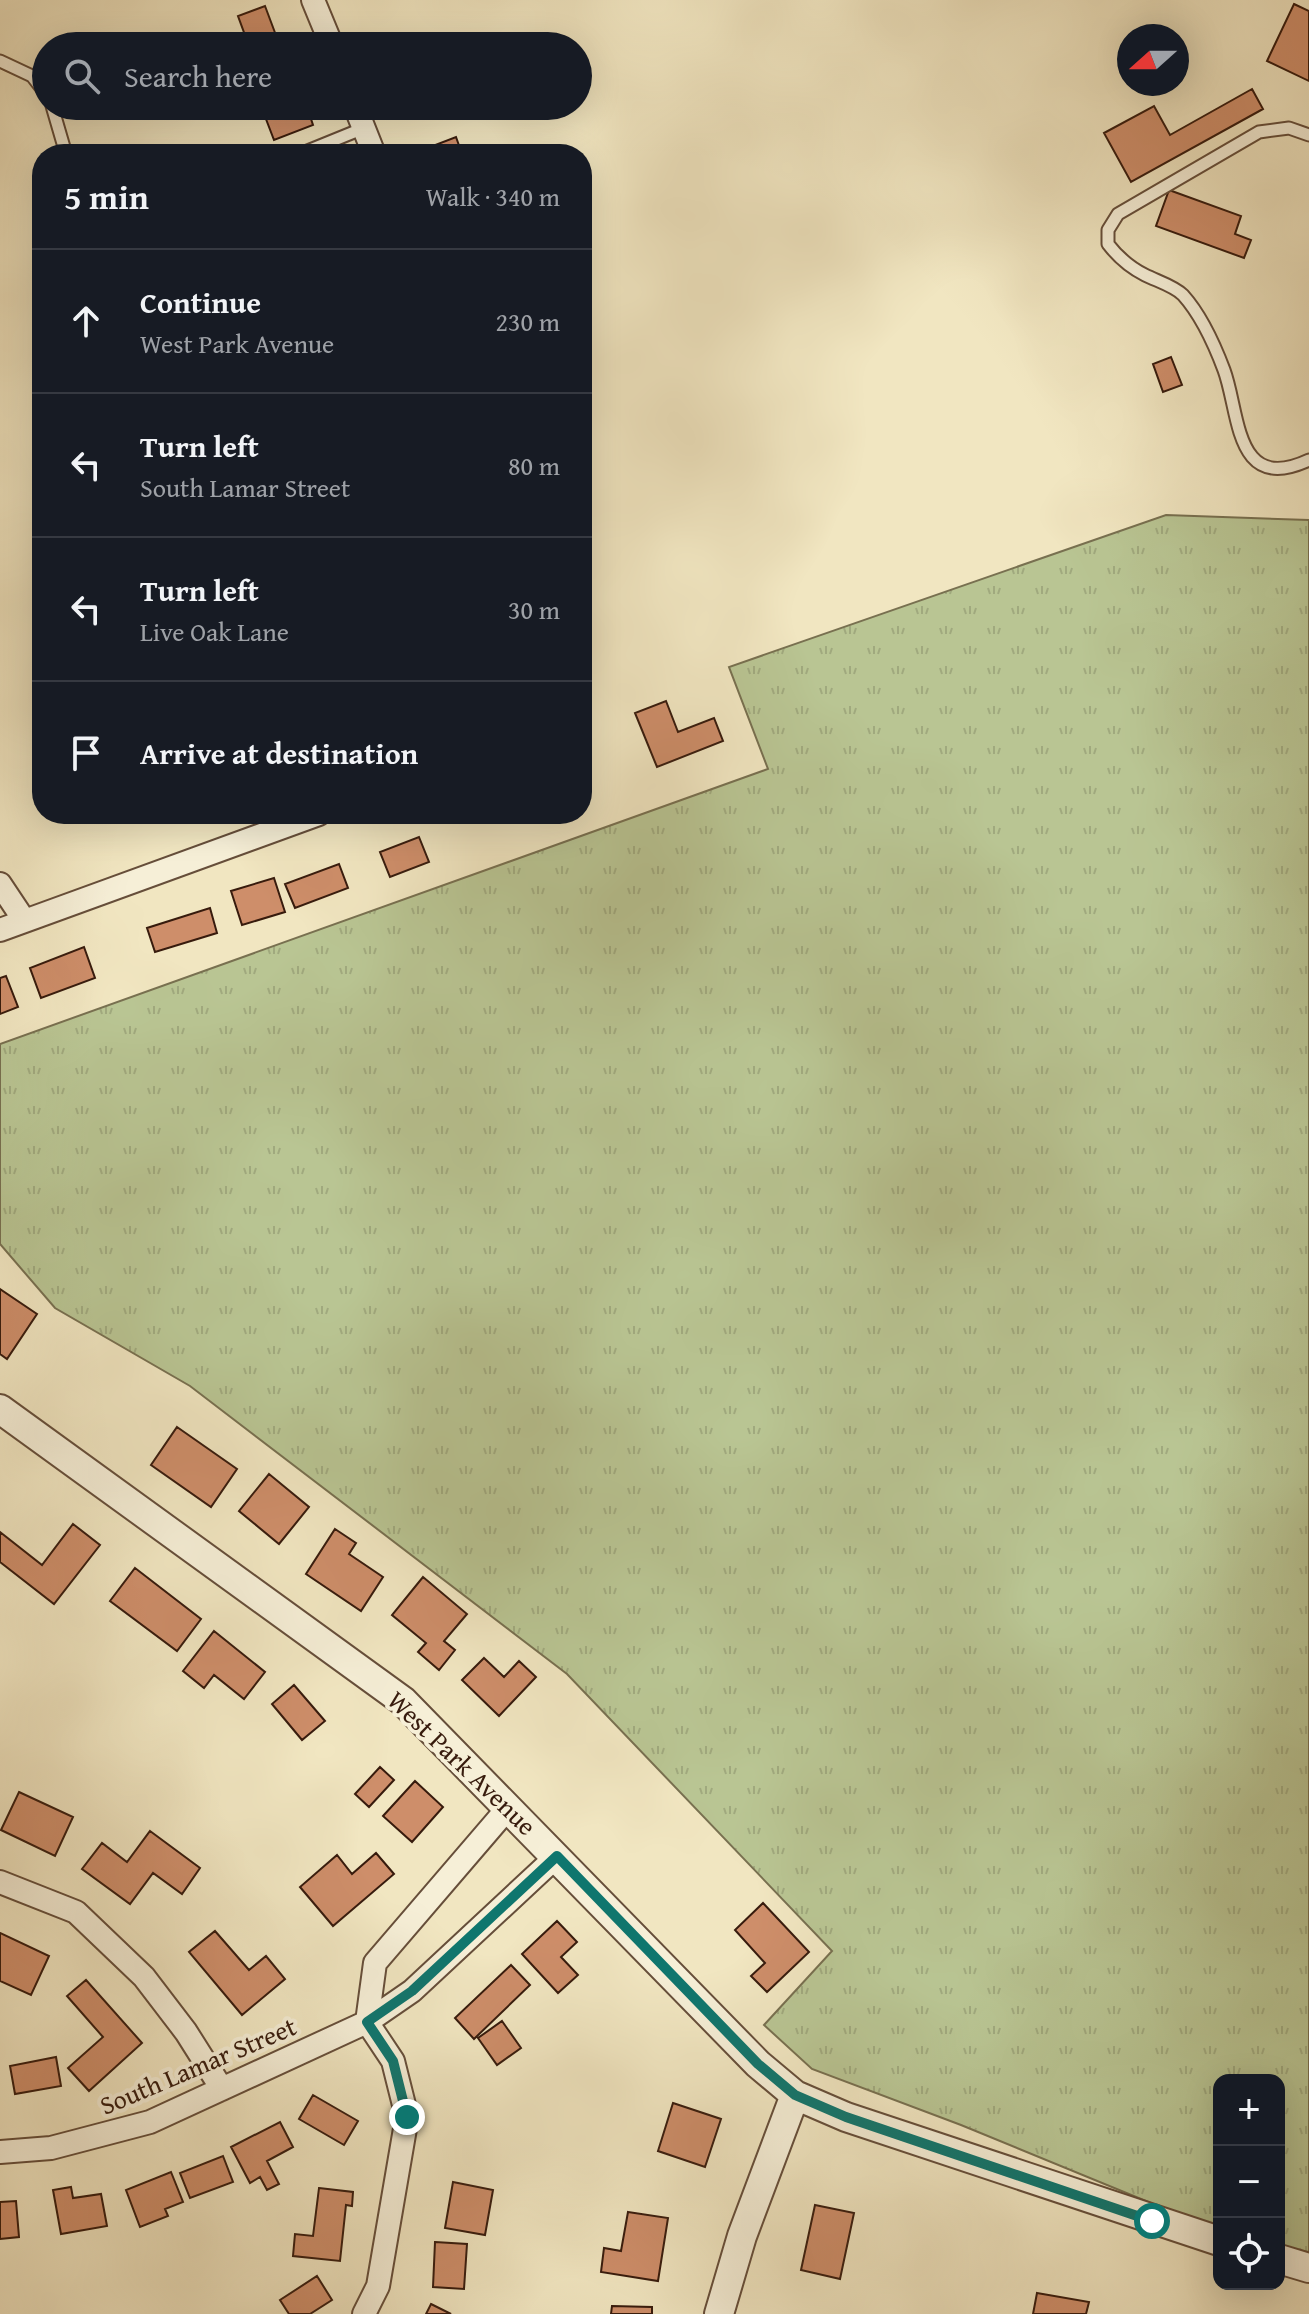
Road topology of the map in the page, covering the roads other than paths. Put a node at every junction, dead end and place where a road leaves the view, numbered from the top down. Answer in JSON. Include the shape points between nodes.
{"nodes":[{"id":1,"x":313,"y":0,"type":"edge"},
{"id":2,"x":326,"y":32,"type":"edge"},
{"id":3,"x":0,"y":61,"type":"edge"},
{"id":4,"x":32,"y":76,"type":"edge"},
{"id":5,"x":56,"y":120,"type":"edge"},
{"id":6,"x":361,"y":120,"type":"edge"},
{"id":7,"x":364,"y":128,"type":"junction"},
{"id":8,"x":1309,"y":135,"type":"edge"},
{"id":9,"x":63,"y":144,"type":"edge"},
{"id":10,"x":325,"y":144,"type":"edge"},
{"id":11,"x":370,"y":144,"type":"edge"},
{"id":12,"x":1309,"y":460,"type":"edge"},
{"id":13,"x":291,"y":824,"type":"edge"},
{"id":14,"x":0,"y":884,"type":"edge"},
{"id":15,"x":24,"y":920,"type":"junction"},
{"id":16,"x":0,"y":930,"type":"edge"},
{"id":17,"x":0,"y":1409,"type":"edge"},
{"id":18,"x":508,"y":1808,"type":"junction"},
{"id":19,"x":557,"y":1856,"type":"junction"},
{"id":20,"x":0,"y":1882,"type":"edge"},
{"id":21,"x":367,"y":2022,"type":"junction"},
{"id":22,"x":222,"y":2089,"type":"junction"},
{"id":23,"x":795,"y":2095,"type":"junction"},
{"id":24,"x":0,"y":2152,"type":"edge"},
{"id":25,"x":1213,"y":2239,"type":"edge"},
{"id":26,"x":1285,"y":2261,"type":"edge"},
{"id":27,"x":1309,"y":2268,"type":"edge"},
{"id":28,"x":364,"y":2314,"type":"edge"},
{"id":29,"x":719,"y":2314,"type":"edge"}],
"edges":[{"from":1,"to":2,"type":"street"},
{"from":3,"to":4,"type":"lane"},
{"from":5,"to":9,"type":"lane"},
{"from":6,"to":7,"type":"street"},
{"from":7,"to":10,"type":"lane"},
{"from":7,"to":11,"type":"street"},
{"from":8,"to":12,"type":"lane","via":[[1289,128],[1259,132],[1118,214],[1108,230],[1108,244],[1142,273],[1182,293],[1225,372],[1246,452],[1264,465],[1294,467]]},
{"from":13,"to":15,"type":"street"},
{"from":14,"to":15,"type":"street"},
{"from":15,"to":16,"type":"street"},
{"from":17,"to":18,"type":"street","name":"West Park Avenue","via":[[403,1701]]},
{"from":18,"to":19,"type":"street","name":"West Park Avenue"},
{"from":18,"to":21,"type":"street","via":[[375,1963]]},
{"from":19,"to":21,"type":"street","name":"South Lamar Street","via":[[412,1991]]},
{"from":19,"to":23,"type":"street","name":"West Park Avenue","via":[[758,2064]]},
{"from":20,"to":22,"type":"street","via":[[76,1912],[144,1977]]},
{"from":21,"to":22,"type":"street","name":"South Lamar Street"},
{"from":21,"to":28,"type":"street","via":[[393,2061],[407,2117],[378,2286]]},
{"from":22,"to":24,"type":"street","name":"South Lamar Street","via":[[105,2137]]},
{"from":23,"to":25,"type":"street","name":"West Park Avenue","via":[[846,2117]]},
{"from":23,"to":29,"type":"street"},
{"from":26,"to":27,"type":"street"}]}
